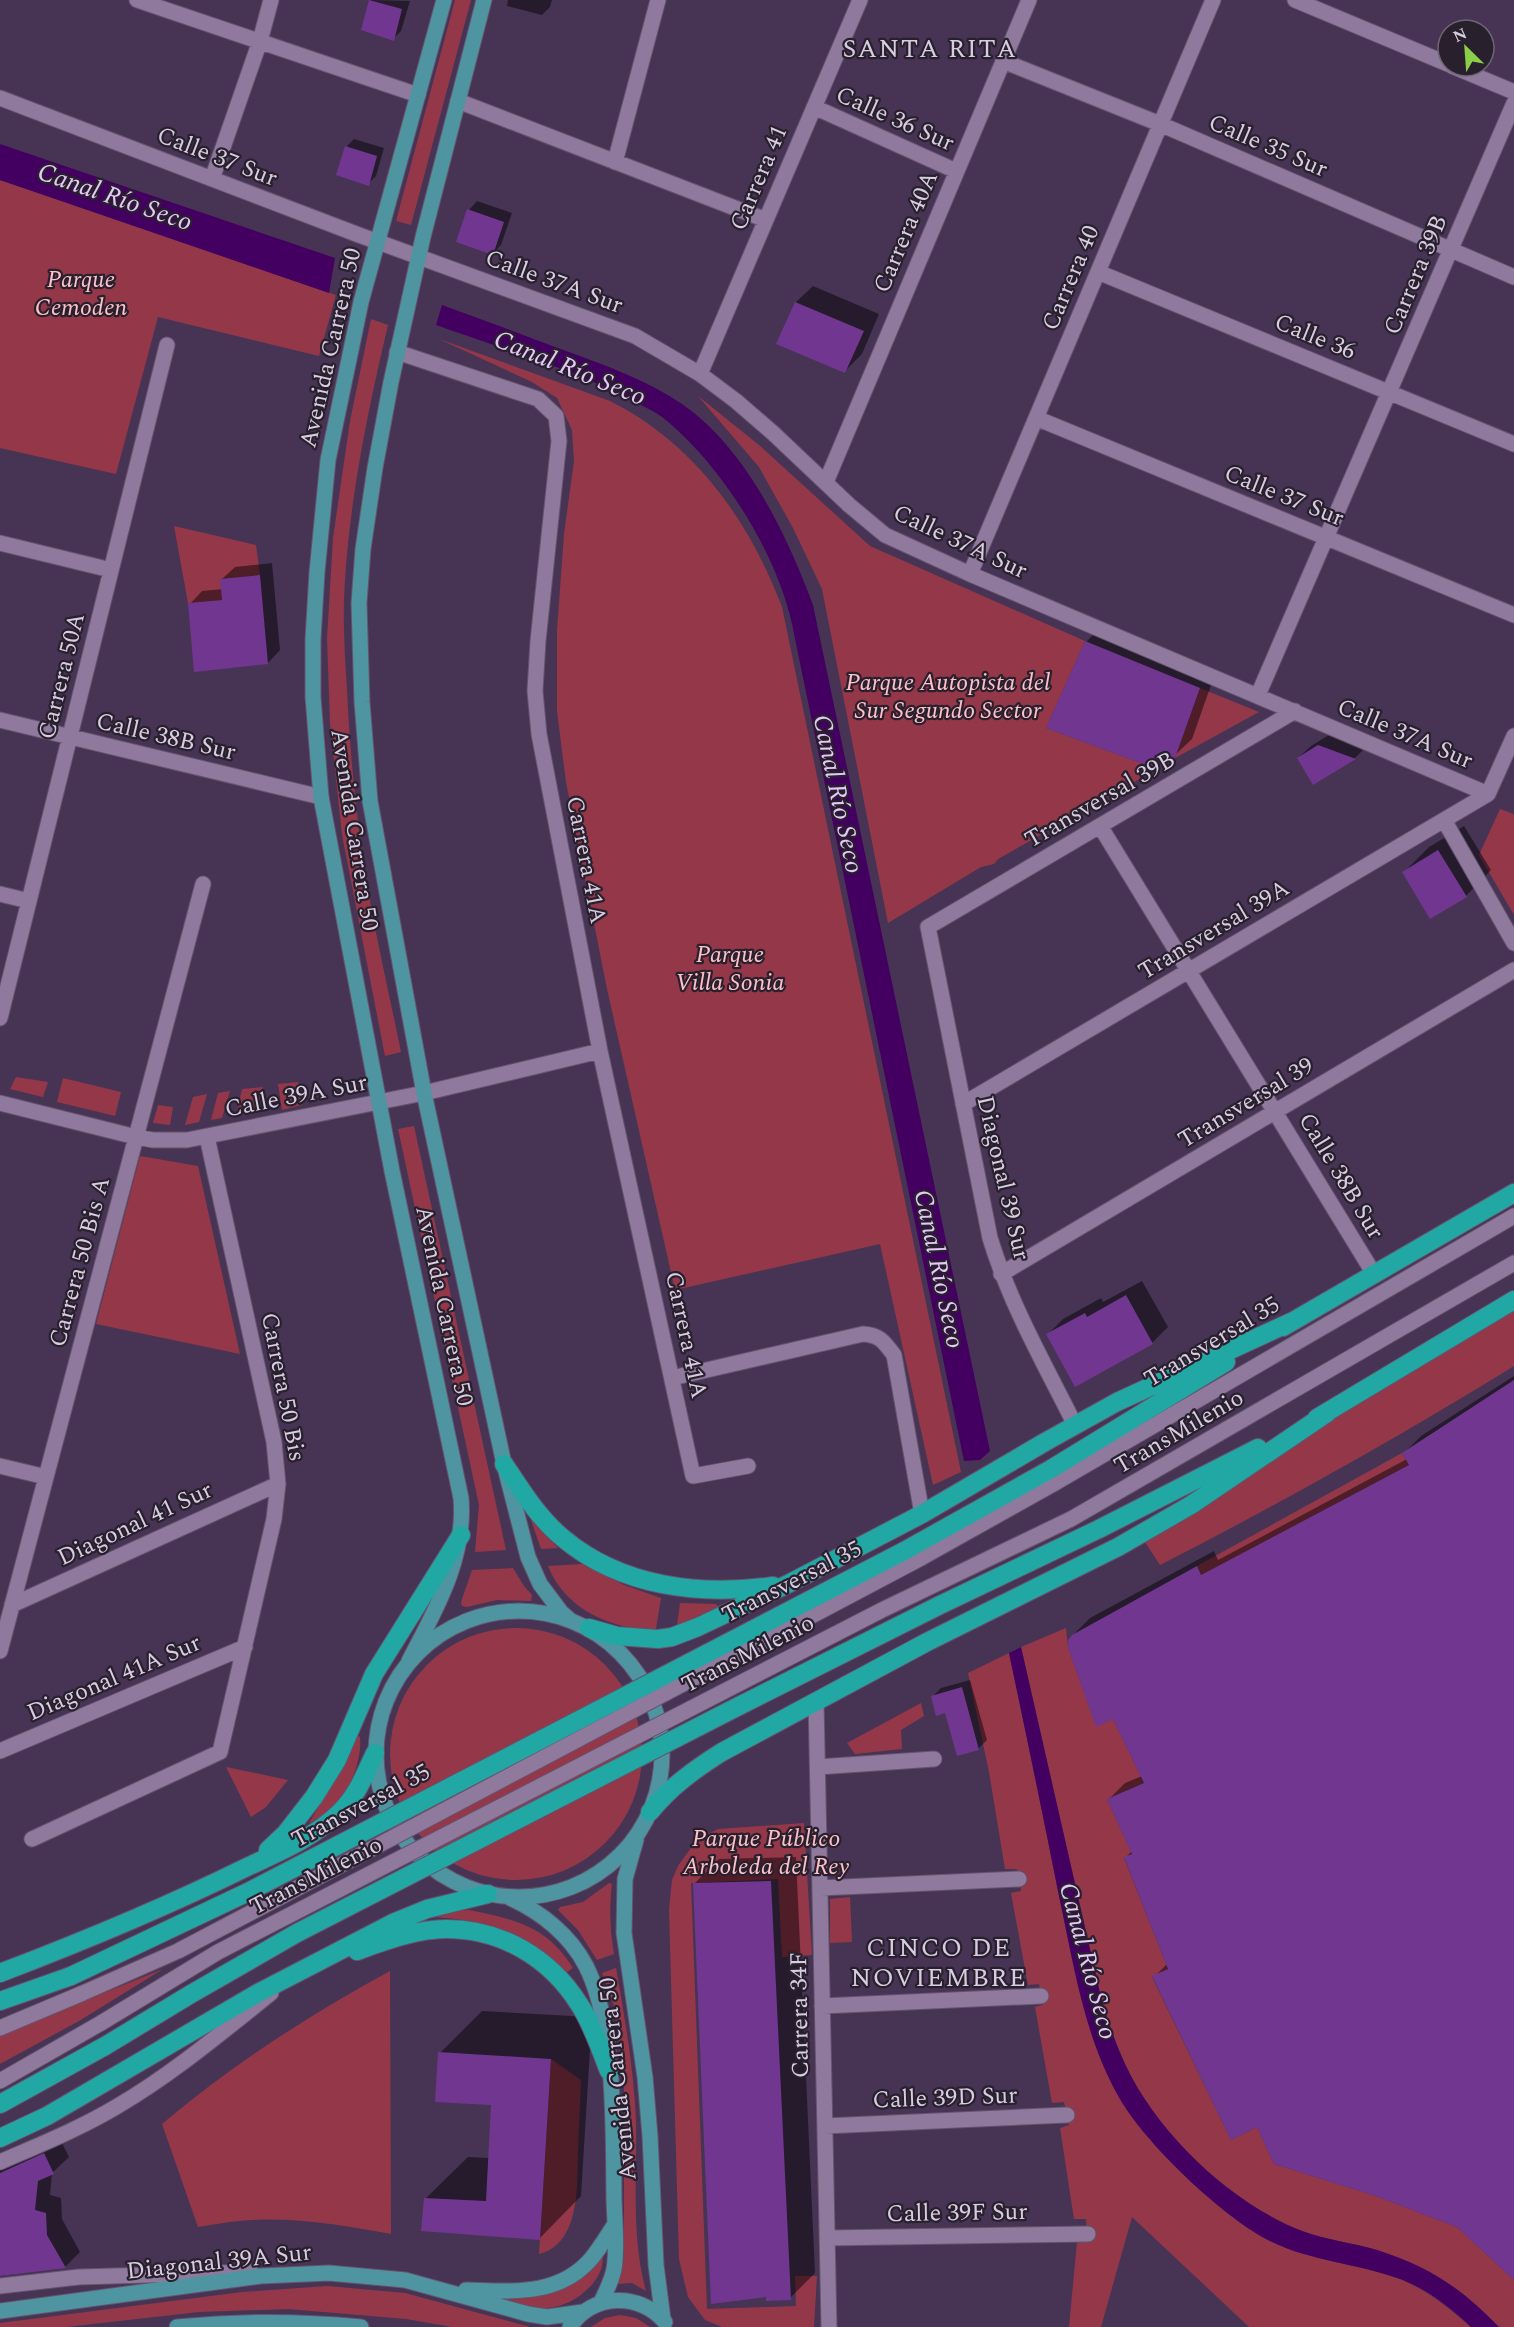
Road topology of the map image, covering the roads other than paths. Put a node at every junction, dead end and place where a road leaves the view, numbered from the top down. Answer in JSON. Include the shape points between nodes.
{"nodes":[{"id":1,"x":137,"y":0,"type":"edge"},
{"id":2,"x":271,"y":0,"type":"edge"},
{"id":3,"x":444,"y":0,"type":"edge"},
{"id":4,"x":484,"y":0,"type":"edge"},
{"id":5,"x":658,"y":0,"type":"edge"},
{"id":6,"x":860,"y":0,"type":"edge"},
{"id":7,"x":1029,"y":0,"type":"edge"},
{"id":8,"x":1213,"y":0,"type":"edge"},
{"id":9,"x":1295,"y":0,"type":"edge"},
{"id":10,"x":260,"y":41,"type":"junction"},
{"id":11,"x":1436,"y":59,"type":"edge"},
{"id":12,"x":1003,"y":61,"type":"junction"},
{"id":13,"x":1481,"y":78,"type":"edge"},
{"id":14,"x":1514,"y":92,"type":"edge"},
{"id":15,"x":418,"y":95,"type":"junction"},
{"id":16,"x":0,"y":98,"type":"edge"},
{"id":17,"x":458,"y":101,"type":"junction"},
{"id":18,"x":1514,"y":103,"type":"edge"},
{"id":19,"x":814,"y":107,"type":"junction"},
{"id":20,"x":1161,"y":124,"type":"junction"},
{"id":21,"x":615,"y":162,"type":"junction"},
{"id":22,"x":956,"y":171,"type":"junction"},
{"id":23,"x":212,"y":179,"type":"junction"},
{"id":24,"x":766,"y":220,"type":"junction"},
{"id":25,"x":378,"y":242,"type":"junction"},
{"id":26,"x":1451,"y":250,"type":"junction"},
{"id":27,"x":418,"y":257,"type":"junction"},
{"id":28,"x":1098,"y":272,"type":"junction"},
{"id":29,"x":1514,"y":276,"type":"edge"},
{"id":30,"x":167,"y":345,"type":"dead end"},
{"id":31,"x":398,"y":352,"type":"junction"},
{"id":32,"x":700,"y":374,"type":"junction"},
{"id":33,"x":1389,"y":392,"type":"junction"},
{"id":34,"x":1036,"y":418,"type":"junction"},
{"id":35,"x":1514,"y":444,"type":"edge"},
{"id":36,"x":826,"y":482,"type":"junction"},
{"id":37,"x":1326,"y":538,"type":"junction"},
{"id":38,"x":0,"y":543,"type":"edge"},
{"id":39,"x":111,"y":570,"type":"junction"},
{"id":40,"x":970,"y":574,"type":"junction"},
{"id":41,"x":1514,"y":615,"type":"edge"},
{"id":42,"x":1258,"y":696,"type":"junction"},
{"id":43,"x":1295,"y":711,"type":"junction"},
{"id":44,"x":0,"y":720,"type":"edge"},
{"id":45,"x":1514,"y":735,"type":"edge"},
{"id":46,"x":70,"y":738,"type":"junction"},
{"id":47,"x":1488,"y":794,"type":"junction"},
{"id":48,"x":321,"y":797,"type":"junction"},
{"id":49,"x":1444,"y":820,"type":"junction"},
{"id":50,"x":1100,"y":826,"type":"junction"},
{"id":51,"x":203,"y":885,"type":"dead end"},
{"id":52,"x":0,"y":894,"type":"edge"},
{"id":53,"x":29,"y":901,"type":"junction"},
{"id":54,"x":928,"y":927,"type":"joint"},
{"id":55,"x":1514,"y":943,"type":"edge"},
{"id":56,"x":1514,"y":970,"type":"edge"},
{"id":57,"x":1189,"y":971,"type":"junction"},
{"id":58,"x":0,"y":1018,"type":"edge"},
{"id":59,"x":600,"y":1051,"type":"junction"},
{"id":60,"x":424,"y":1093,"type":"junction"},
{"id":61,"x":379,"y":1102,"type":"junction"},
{"id":62,"x":0,"y":1103,"type":"edge"},
{"id":63,"x":963,"y":1104,"type":"junction"},
{"id":64,"x":1275,"y":1112,"type":"junction"},
{"id":65,"x":136,"y":1137,"type":"junction"},
{"id":66,"x":207,"y":1137,"type":"junction"},
{"id":67,"x":1514,"y":1193,"type":"edge"},
{"id":68,"x":1514,"y":1216,"type":"edge"},
{"id":69,"x":1514,"y":1263,"type":"edge"},
{"id":70,"x":1001,"y":1274,"type":"junction"},
{"id":71,"x":1374,"y":1274,"type":"junction"},
{"id":72,"x":1514,"y":1300,"type":"edge"},
{"id":73,"x":1291,"y":1322,"type":"junction"},
{"id":74,"x":672,"y":1378,"type":"junction"},
{"id":75,"x":1327,"y":1413,"type":"junction"},
{"id":76,"x":1076,"y":1425,"type":"junction"},
{"id":77,"x":504,"y":1464,"type":"junction"},
{"id":78,"x":0,"y":1466,"type":"edge"},
{"id":79,"x":748,"y":1466,"type":"dead end"},
{"id":80,"x":1053,"y":1476,"type":"junction"},
{"id":81,"x":46,"y":1477,"type":"junction"},
{"id":82,"x":278,"y":1484,"type":"junction"},
{"id":83,"x":922,"y":1514,"type":"junction"},
{"id":84,"x":461,"y":1535,"type":"junction"},
{"id":85,"x":790,"y":1583,"type":"junction"},
{"id":86,"x":12,"y":1605,"type":"junction"},
{"id":87,"x":570,"y":1620,"type":"junction"},
{"id":88,"x":589,"y":1628,"type":"junction"},
{"id":89,"x":245,"y":1647,"type":"junction"},
{"id":90,"x":0,"y":1650,"type":"edge"},
{"id":91,"x":410,"y":1661,"type":"junction"},
{"id":92,"x":816,"y":1701,"type":"junction"},
{"id":93,"x":0,"y":1751,"type":"edge"},
{"id":94,"x":375,"y":1754,"type":"junction"},
{"id":95,"x":934,"y":1760,"type":"dead end"},
{"id":96,"x":818,"y":1767,"type":"junction"},
{"id":97,"x":650,"y":1812,"type":"junction"},
{"id":98,"x":637,"y":1836,"type":"junction"},
{"id":99,"x":32,"y":1839,"type":"dead end"},
{"id":100,"x":254,"y":1864,"type":"junction"},
{"id":101,"x":1019,"y":1879,"type":"dead end"},
{"id":102,"x":820,"y":1888,"type":"junction"},
{"id":103,"x":488,"y":1894,"type":"junction"},
{"id":104,"x":510,"y":1898,"type":"junction"},
{"id":105,"x":300,"y":1971,"type":"junction"},
{"id":106,"x":0,"y":1973,"type":"edge"},
{"id":107,"x":1041,"y":1996,"type":"dead end"},
{"id":108,"x":0,"y":2001,"type":"edge"},
{"id":109,"x":822,"y":2006,"type":"junction"},
{"id":110,"x":0,"y":2028,"type":"edge"},
{"id":111,"x":609,"y":2071,"type":"junction"},
{"id":112,"x":0,"y":2081,"type":"edge"},
{"id":113,"x":0,"y":2104,"type":"edge"},
{"id":114,"x":1067,"y":2115,"type":"dead end"},
{"id":115,"x":825,"y":2126,"type":"junction"},
{"id":116,"x":0,"y":2138,"type":"edge"},
{"id":117,"x":0,"y":2162,"type":"edge"},
{"id":118,"x":615,"y":2224,"type":"junction"},
{"id":119,"x":1088,"y":2234,"type":"dead end"},
{"id":120,"x":827,"y":2238,"type":"junction"},
{"id":121,"x":329,"y":2273,"type":"junction"},
{"id":122,"x":0,"y":2286,"type":"edge"},
{"id":123,"x":447,"y":2290,"type":"junction"},
{"id":124,"x":601,"y":2302,"type":"junction"},
{"id":125,"x":0,"y":2311,"type":"edge"},
{"id":126,"x":583,"y":2312,"type":"junction"},
{"id":127,"x":666,"y":2323,"type":"edge"},
{"id":128,"x":177,"y":2327,"type":"edge"},
{"id":129,"x":361,"y":2327,"type":"edge"},
{"id":130,"x":570,"y":2327,"type":"edge"},
{"id":131,"x":829,"y":2327,"type":"edge"}],
"edges":[{"from":1,"to":10,"type":"street"},
{"from":2,"to":10,"type":"street"},
{"from":3,"to":15,"type":"main road","name":"Avenida Carrera 50"},
{"from":4,"to":17,"type":"main road","name":"Avenida Carrera 50"},
{"from":5,"to":21,"type":"street"},
{"from":6,"to":19,"type":"street","name":"Carrera 41"},
{"from":7,"to":12,"type":"street","name":"Carrera 40A"},
{"from":8,"to":20,"type":"street","name":"Carrera 40"},
{"from":9,"to":11,"type":"street"},
{"from":10,"to":15,"type":"street"},
{"from":10,"to":23,"type":"street"},
{"from":12,"to":20,"type":"street","name":"Calle 35 Sur"},
{"from":12,"to":22,"type":"street","name":"Carrera 40A"},
{"from":13,"to":14,"type":"street"},
{"from":15,"to":25,"type":"main road","name":"Avenida Carrera 50"},
{"from":16,"to":23,"type":"street","name":"Calle 37 Sur"},
{"from":17,"to":21,"type":"street"},
{"from":17,"to":27,"type":"main road","name":"Avenida Carrera 50"},
{"from":18,"to":26,"type":"street","name":"Carrera 39B"},
{"from":19,"to":22,"type":"street","name":"Calle 36 Sur"},
{"from":19,"to":24,"type":"street","name":"Carrera 41"},
{"from":20,"to":26,"type":"street","name":"Calle 35 Sur"},
{"from":20,"to":28,"type":"street","name":"Carrera 40"},
{"from":21,"to":24,"type":"street"},
{"from":22,"to":36,"type":"street","name":"Carrera 40A"},
{"from":23,"to":25,"type":"street","name":"Calle 37 Sur"},
{"from":24,"to":32,"type":"street","name":"Carrera 41"},
{"from":25,"to":27,"type":"street","name":"Calle 37 Sur"},
{"from":25,"to":48,"type":"main road","name":"Avenida Carrera 50","via":[[361,302],[328,460],[313,639]]},
{"from":26,"to":29,"type":"street","name":"Calle 35 Sur"},
{"from":26,"to":33,"type":"street","name":"Carrera 39B"},
{"from":27,"to":31,"type":"main road","name":"Avenida Carrera 50"},
{"from":27,"to":32,"type":"street","name":"Calle 37A Sur","via":[[635,336]]},
{"from":28,"to":33,"type":"street","name":"Calle 36"},
{"from":28,"to":34,"type":"street","name":"Carrera 40"},
{"from":30,"to":39,"type":"street","name":"Carrera 50A"},
{"from":31,"to":59,"type":"street","name":"Carrera 41A","via":[[538,399],[556,416],[559,441],[535,691],[539,734]]},
{"from":31,"to":60,"type":"main road","name":"Avenida Carrera 50","via":[[363,549],[360,671],[370,801]]},
{"from":32,"to":36,"type":"street","name":"Calle 37A Sur"},
{"from":33,"to":35,"type":"street","name":"Calle 36"},
{"from":33,"to":37,"type":"street","name":"Carrera 39B"},
{"from":34,"to":37,"type":"street","name":"Calle 37 Sur"},
{"from":34,"to":40,"type":"street","name":"Carrera 40"},
{"from":36,"to":40,"type":"street","name":"Calle 37A Sur","via":[[885,535]]},
{"from":37,"to":41,"type":"street","name":"Calle 37 Sur"},
{"from":37,"to":42,"type":"street","name":"Carrera 39B"},
{"from":38,"to":39,"type":"street"},
{"from":39,"to":46,"type":"street","name":"Carrera 50A"},
{"from":40,"to":42,"type":"street","name":"Calle 37A Sur"},
{"from":42,"to":43,"type":"street","name":"Calle 37A Sur"},
{"from":43,"to":47,"type":"street","name":"Calle 37A Sur"},
{"from":43,"to":50,"type":"street","name":"Transversal 39B"},
{"from":44,"to":46,"type":"street","name":"Calle 38B Sur"},
{"from":45,"to":47,"type":"street"},
{"from":46,"to":48,"type":"street","name":"Calle 38B Sur"},
{"from":46,"to":53,"type":"street","name":"Carrera 50A"},
{"from":47,"to":49,"type":"street","name":"Transversal 39A"},
{"from":48,"to":61,"type":"main road","name":"Avenida Carrera 50"},
{"from":49,"to":55,"type":"street"},
{"from":49,"to":57,"type":"street","name":"Transversal 39A"},
{"from":50,"to":54,"type":"street","name":"Transversal 39B"},
{"from":50,"to":57,"type":"street","name":"Calle 38B Sur"},
{"from":51,"to":65,"type":"street","name":"Carrera 50 Bis A"},
{"from":52,"to":53,"type":"street"},
{"from":53,"to":58,"type":"street","name":"Carrera 50A"},
{"from":54,"to":63,"type":"street","name":"Diagonal 39 Sur"},
{"from":56,"to":64,"type":"street","name":"Transversal 39"},
{"from":57,"to":63,"type":"street","name":"Transversal 39A"},
{"from":57,"to":64,"type":"street","name":"Calle 38B Sur"},
{"from":59,"to":60,"type":"street","name":"Calle 39A Sur"},
{"from":59,"to":74,"type":"street","name":"Carrera 41A"},
{"from":60,"to":61,"type":"street","name":"Calle 39A Sur"},
{"from":60,"to":77,"type":"main road","name":"Avenida Carrera 50"},
{"from":61,"to":66,"type":"street","name":"Calle 39A Sur"},
{"from":61,"to":84,"type":"main road","name":"Avenida Carrera 50","via":[[459,1482]]},
{"from":62,"to":65,"type":"street","name":"Calle 39A Sur"},
{"from":63,"to":70,"type":"street","name":"Diagonal 39 Sur","via":[[981,1199]]},
{"from":64,"to":70,"type":"street","name":"Transversal 39"},
{"from":64,"to":71,"type":"street","name":"Calle 38B Sur"},
{"from":65,"to":66,"type":"street","name":"Calle 39A Sur","via":[[172,1141]]},
{"from":65,"to":81,"type":"street","name":"Carrera 50 Bis A"},
{"from":66,"to":82,"type":"street","name":"Carrera 50 Bis","via":[[274,1442]]},
{"from":67,"to":71,"type":"highway","name":"Transversal 35"},
{"from":68,"to":80,"type":"street","name":"TransMilenio"},
{"from":69,"to":112,"type":"street","name":"TransMilenio","bridge":true,"via":[[1071,1519],[882,1610],[229,1946]]},
{"from":70,"to":76,"type":"street","name":"Diagonal 39 Sur"},
{"from":71,"to":73,"type":"highway","name":"Transversal 35"},
{"from":72,"to":75,"type":"highway"},
{"from":73,"to":76,"type":"highway","via":[[1164,1379]]},
{"from":73,"to":80,"type":"highway","name":"Transversal 35"},
{"from":74,"to":79,"type":"street","name":"Carrera 41A","via":[[693,1476]]},
{"from":74,"to":83,"type":"street","via":[[863,1334],[875,1335],[894,1355]]},
{"from":75,"to":92,"type":"highway","via":[[1191,1505],[1118,1547]]},
{"from":75,"to":113,"type":"highway","bridge":true,"via":[[410,1874],[297,1933]]},
{"from":76,"to":83,"type":"highway"},
{"from":77,"to":85,"type":"highway","via":[[531,1505],[563,1539],[614,1570],[641,1581],[715,1590]]},
{"from":77,"to":87,"type":"main road","name":"Avenida Carrera 50","via":[[528,1557],[540,1584]]},
{"from":78,"to":81,"type":"street"},
{"from":80,"to":108,"type":"highway","name":"Transversal 35","bridge":true,"via":[[248,1892],[71,1976]]},
{"from":80,"to":110,"type":"street","name":"TransMilenio","bridge":true,"via":[[921,1558],[178,1951]]},
{"from":81,"to":86,"type":"street","name":"Carrera 50 Bis A"},
{"from":82,"to":86,"type":"street","name":"Diagonal 41 Sur"},
{"from":82,"to":89,"type":"street","name":"Carrera 50 Bis","via":[[274,1519]]},
{"from":83,"to":85,"type":"highway"},
{"from":84,"to":91,"type":"main road","name":"Avenida Carrera 50","via":[[449,1579]]},
{"from":84,"to":100,"type":"highway","via":[[374,1674],[337,1760],[314,1797],[286,1833]]},
{"from":85,"to":88,"type":"highway","via":[[672,1637],[636,1638]]},
{"from":86,"to":90,"type":"street","name":"Carrera 50 Bis A"},
{"from":87,"to":88,"type":"main road"},
{"from":87,"to":91,"type":"main road","via":[[542,1612],[483,1615],[439,1635]]},
{"from":88,"to":97,"type":"main road","via":[[618,1649],[640,1677],[656,1708],[662,1743],[661,1778]]},
{"from":89,"to":93,"type":"street","name":"Diagonal 41A Sur"},
{"from":89,"to":99,"type":"street","name":"Carrera 50 Bis","via":[[220,1752]]},
{"from":91,"to":94,"type":"main road","via":[[391,1689],[379,1720]]},
{"from":92,"to":96,"type":"street","name":"Carrera 34F"},
{"from":92,"to":97,"type":"highway","via":[[702,1764],[668,1791]]},
{"from":94,"to":100,"type":"highway","via":[[359,1788],[339,1813],[298,1842]]},
{"from":94,"to":103,"type":"main road","via":[[378,1786],[388,1816],[406,1844],[429,1867],[456,1884]]},
{"from":95,"to":96,"type":"street"},
{"from":96,"to":102,"type":"street","name":"Carrera 34F"},
{"from":97,"to":98,"type":"main road"},
{"from":98,"to":104,"type":"main road","via":[[612,1863],[581,1883],[547,1895]]},
{"from":98,"to":127,"type":"main road","name":"Avenida Carrera 50","via":[[625,1879],[624,1933],[645,2077],[656,2265]]},
{"from":100,"to":106,"type":"highway","via":[[132,1920]]},
{"from":101,"to":102,"type":"street"},
{"from":102,"to":109,"type":"street","name":"Carrera 34F"},
{"from":103,"to":104,"type":"main road"},
{"from":103,"to":105,"type":"highway","via":[[427,1909]]},
{"from":104,"to":111,"type":"main road","name":"Avenida Carrera 50","via":[[535,1911],[563,1934],[580,1955],[598,1996]]},
{"from":105,"to":111,"type":"highway","via":[[426,1932],[467,1930],[496,1936],[539,1959],[564,1982],[580,2005]]},
{"from":105,"to":116,"type":"highway","via":[[47,2116]]},
{"from":105,"to":117,"type":"street","via":[[168,2073],[116,2107]]},
{"from":107,"to":109,"type":"street"},
{"from":109,"to":115,"type":"street","name":"Carrera 34F"},
{"from":111,"to":118,"type":"main road","name":"Avenida Carrera 50"},
{"from":114,"to":115,"type":"street","name":"Calle 39D Sur"},
{"from":115,"to":120,"type":"street","name":"Carrera 34F"},
{"from":118,"to":123,"type":"main road","via":[[586,2264],[552,2285],[520,2291]]},
{"from":118,"to":124,"type":"main road","name":"Avenida Carrera 50","via":[[614,2272]]},
{"from":119,"to":120,"type":"street","name":"Calle 39F Sur"},
{"from":120,"to":131,"type":"street","name":"Carrera 34F"},
{"from":121,"to":122,"type":"street","via":[[80,2277]]},
{"from":121,"to":123,"type":"main road","name":"Diagonal 39A Sur","via":[[405,2280]]},
{"from":121,"to":125,"type":"main road","name":"Diagonal 39A Sur","via":[[261,2276]]},
{"from":123,"to":126,"type":"main road","name":"Diagonal 39A Sur","via":[[528,2314],[547,2317]]},
{"from":124,"to":126,"type":"main road"},
{"from":124,"to":127,"type":"main road","via":[[635,2301]]},
{"from":126,"to":130,"type":"main road"},
{"from":128,"to":129,"type":"main road","via":[[270,2321]]}]}
